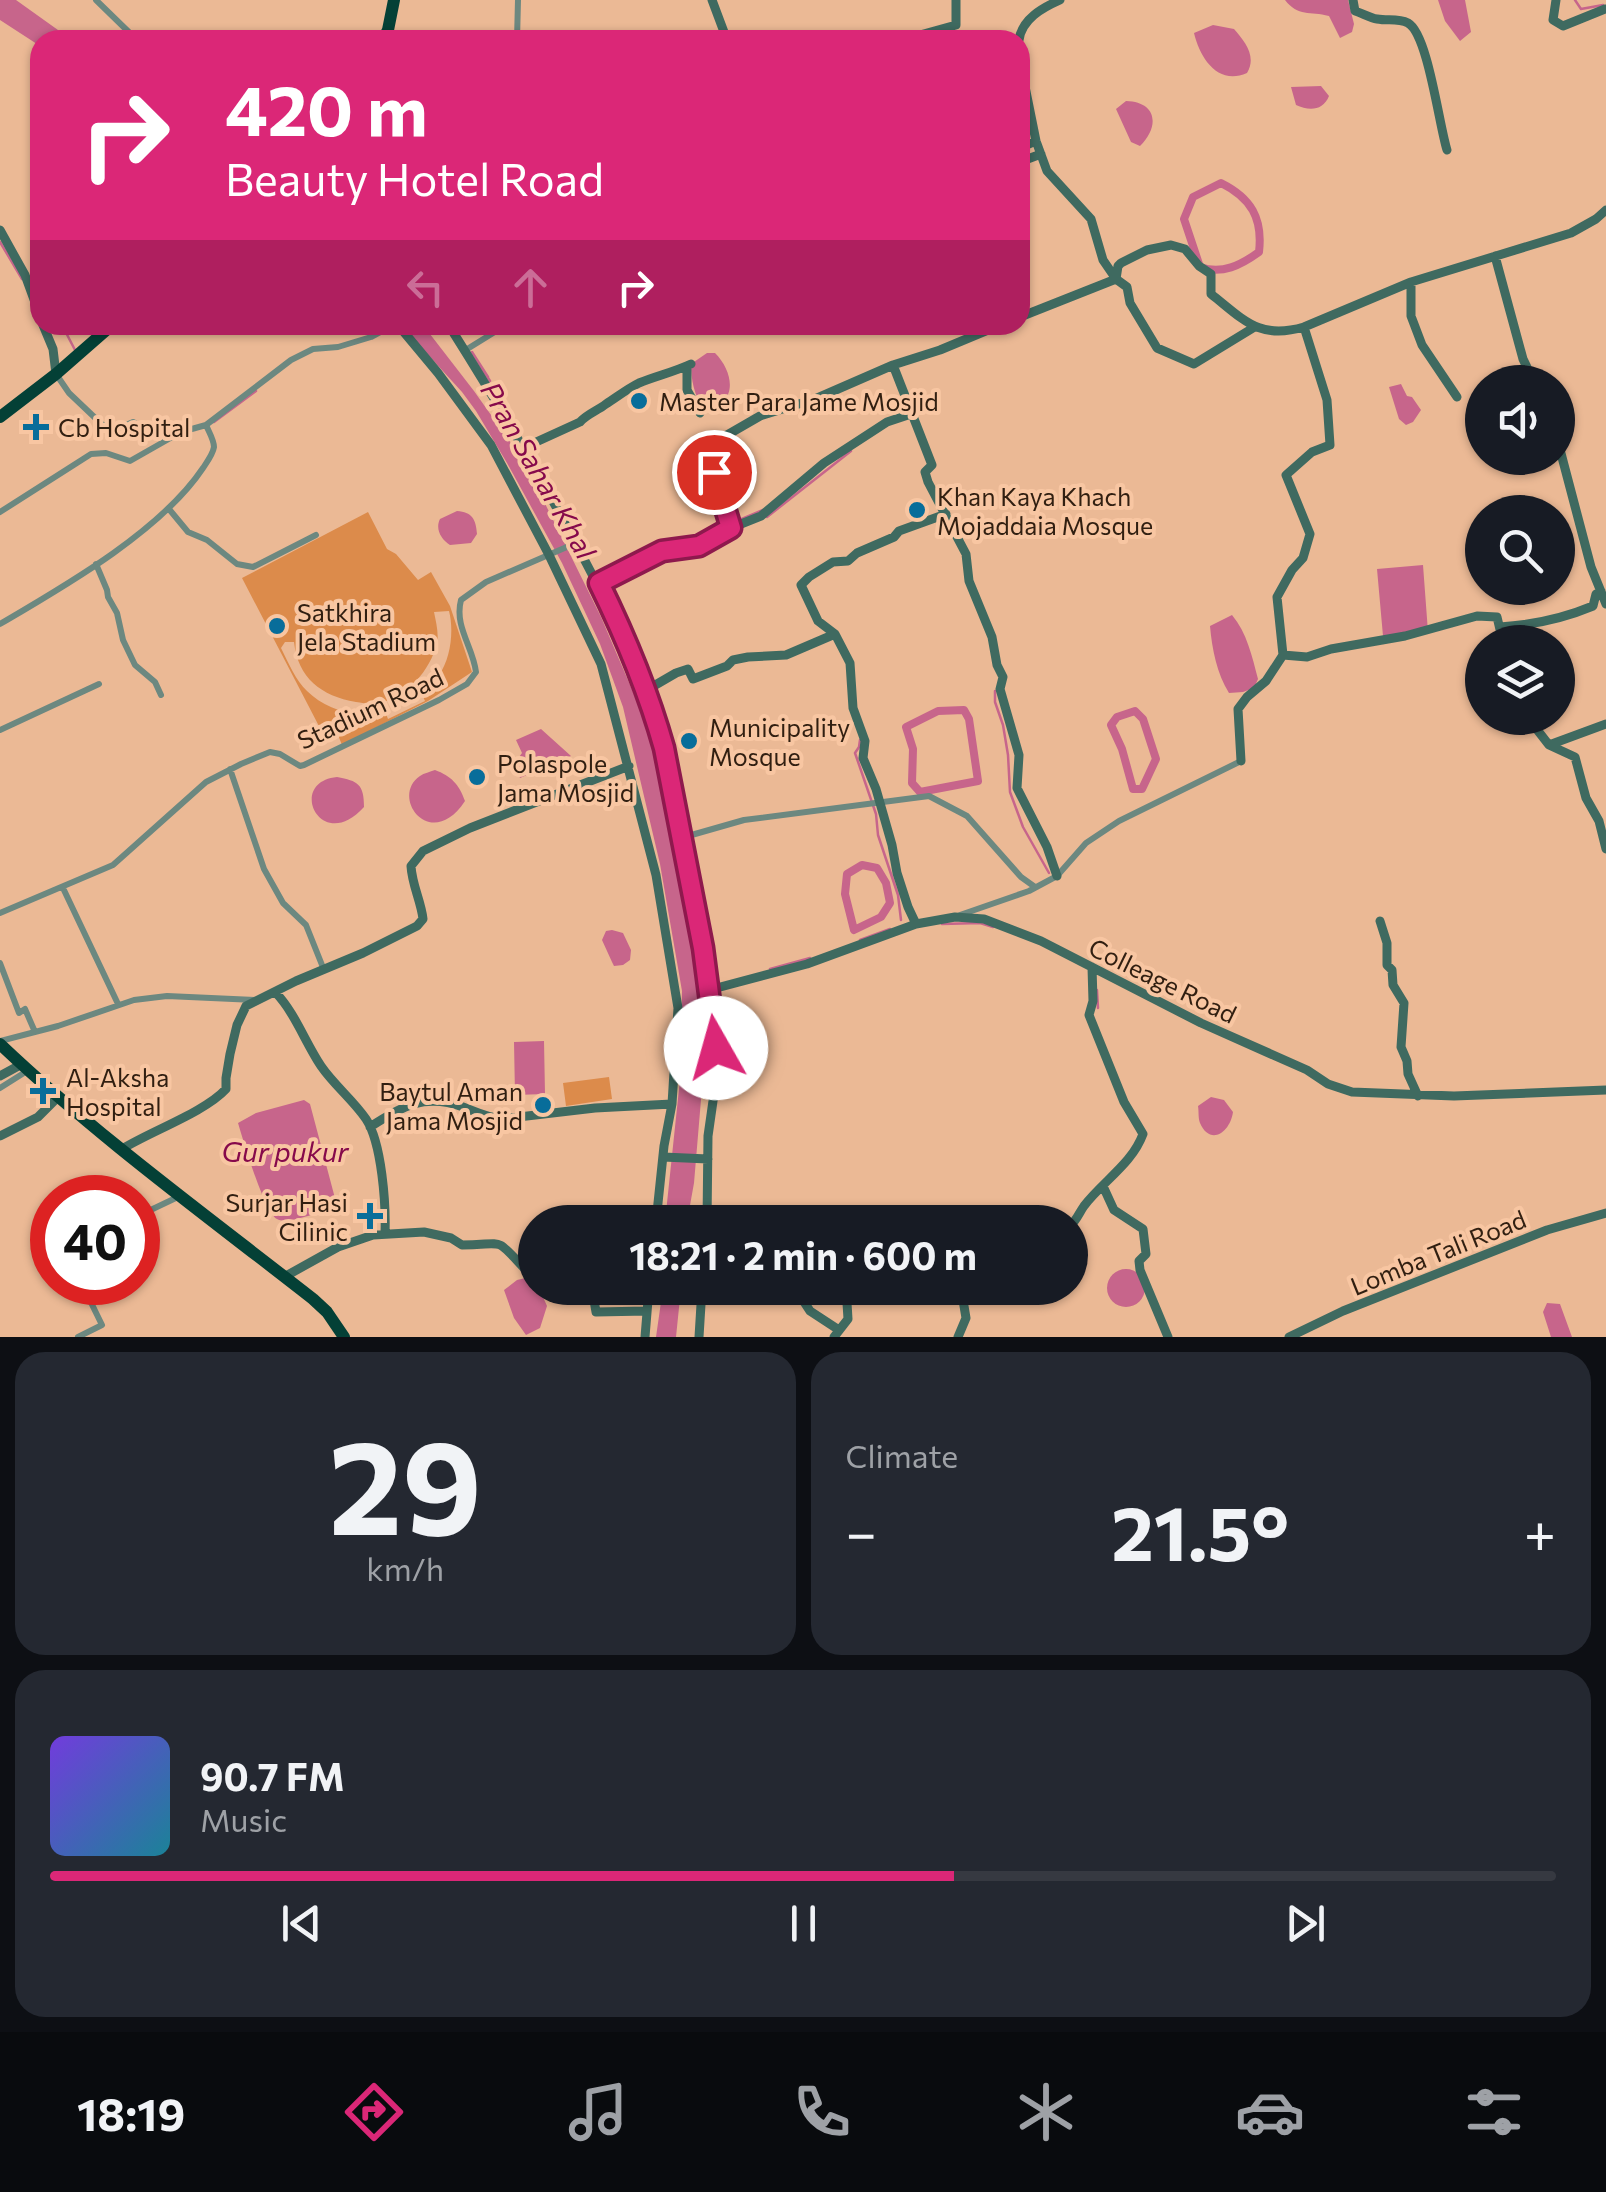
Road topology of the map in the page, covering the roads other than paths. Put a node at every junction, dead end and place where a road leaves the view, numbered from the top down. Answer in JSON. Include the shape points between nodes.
{"nodes":[{"id":1,"x":96,"y":0,"type":"edge"},
{"id":2,"x":394,"y":0,"type":"edge"},
{"id":3,"x":518,"y":0,"type":"edge"},
{"id":4,"x":712,"y":0,"type":"edge"},
{"id":5,"x":956,"y":0,"type":"edge"},
{"id":6,"x":1060,"y":0,"type":"edge"},
{"id":7,"x":1353,"y":0,"type":"edge"},
{"id":8,"x":1556,"y":0,"type":"edge"},
{"id":9,"x":1601,"y":0,"type":"edge"},
{"id":10,"x":1605,"y":11,"type":"edge"},
{"id":11,"x":126,"y":30,"type":"edge"},
{"id":12,"x":388,"y":30,"type":"edge"},
{"id":13,"x":517,"y":30,"type":"edge"},
{"id":14,"x":723,"y":30,"type":"edge"},
{"id":15,"x":936,"y":30,"type":"edge"},
{"id":16,"x":1021,"y":30,"type":"edge"},
{"id":17,"x":1030,"y":111,"type":"edge"},
{"id":18,"x":1036,"y":141,"type":"junction"},
{"id":19,"x":1030,"y":144,"type":"edge"},
{"id":20,"x":1447,"y":150,"type":"dead end"},
{"id":21,"x":1041,"y":154,"type":"junction"},
{"id":22,"x":1030,"y":158,"type":"edge"},
{"id":23,"x":1606,"y":210,"type":"edge"},
{"id":24,"x":0,"y":230,"type":"edge"},
{"id":25,"x":1495,"y":256,"type":"junction"},
{"id":26,"x":1116,"y":279,"type":"junction"},
{"id":27,"x":1411,"y":282,"type":"junction"},
{"id":28,"x":30,"y":289,"type":"edge"},
{"id":29,"x":1030,"y":313,"type":"edge"},
{"id":30,"x":1253,"y":328,"type":"junction"},
{"id":31,"x":1304,"y":328,"type":"junction"},
{"id":32,"x":48,"y":335,"type":"edge"},
{"id":33,"x":101,"y":335,"type":"edge"},
{"id":34,"x":373,"y":335,"type":"edge"},
{"id":35,"x":404,"y":335,"type":"edge"},
{"id":36,"x":455,"y":335,"type":"edge"},
{"id":37,"x":490,"y":335,"type":"edge"},
{"id":38,"x":976,"y":335,"type":"edge"},
{"id":39,"x":464,"y":351,"type":"junction"},
{"id":40,"x":892,"y":365,"type":"junction"},
{"id":41,"x":1526,"y":365,"type":"edge"},
{"id":42,"x":56,"y":374,"type":"junction"},
{"id":43,"x":1457,"y":397,"type":"dead end"},
{"id":44,"x":700,"y":413,"type":"dead end"},
{"id":45,"x":911,"y":414,"type":"junction"},
{"id":46,"x":0,"y":416,"type":"edge"},
{"id":47,"x":206,"y":425,"type":"junction"},
{"id":48,"x":181,"y":432,"type":"junction"},
{"id":49,"x":523,"y":448,"type":"junction"},
{"id":50,"x":1567,"y":475,"type":"edge"},
{"id":51,"x":168,"y":509,"type":"junction"},
{"id":52,"x":0,"y":512,"type":"edge"},
{"id":53,"x":946,"y":514,"type":"junction"},
{"id":54,"x":731,"y":528,"type":"junction"},
{"id":55,"x":316,"y":535,"type":"dead end"},
{"id":56,"x":576,"y":543,"type":"junction"},
{"id":57,"x":549,"y":555,"type":"junction"},
{"id":58,"x":96,"y":564,"type":"junction"},
{"id":59,"x":599,"y":583,"type":"junction"},
{"id":60,"x":1601,"y":591,"type":"junction"},
{"id":61,"x":1606,"y":604,"type":"edge"},
{"id":62,"x":0,"y":624,"type":"edge"},
{"id":63,"x":1500,"y":625,"type":"edge"},
{"id":64,"x":1534,"y":625,"type":"edge"},
{"id":65,"x":835,"y":634,"type":"junction"},
{"id":66,"x":1283,"y":655,"type":"junction"},
{"id":67,"x":99,"y":684,"type":"dead end"},
{"id":68,"x":646,"y":691,"type":"junction"},
{"id":69,"x":161,"y":695,"type":"dead end"},
{"id":70,"x":1606,"y":724,"type":"edge"},
{"id":71,"x":0,"y":730,"type":"edge"},
{"id":72,"x":1542,"y":735,"type":"edge"},
{"id":73,"x":1550,"y":745,"type":"junction"},
{"id":74,"x":1241,"y":761,"type":"joint"},
{"id":75,"x":628,"y":766,"type":"junction"},
{"id":76,"x":230,"y":769,"type":"junction"},
{"id":77,"x":880,"y":801,"type":"junction"},
{"id":78,"x":682,"y":838,"type":"junction"},
{"id":79,"x":1606,"y":849,"type":"edge"},
{"id":80,"x":1056,"y":876,"type":"junction"},
{"id":81,"x":62,"y":888,"type":"junction"},
{"id":82,"x":1035,"y":888,"type":"junction"},
{"id":83,"x":0,"y":913,"type":"edge"},
{"id":84,"x":954,"y":917,"type":"junction"},
{"id":85,"x":1380,"y":921,"type":"dead end"},
{"id":86,"x":916,"y":924,"type":"junction"},
{"id":87,"x":0,"y":963,"type":"edge"},
{"id":88,"x":1092,"y":967,"type":"junction"},
{"id":89,"x":324,"y":970,"type":"junction"},
{"id":90,"x":709,"y":990,"type":"junction"},
{"id":91,"x":276,"y":992,"type":"junction"},
{"id":92,"x":254,"y":1000,"type":"junction"},
{"id":93,"x":118,"y":1004,"type":"junction"},
{"id":94,"x":36,"y":1032,"type":"junction"},
{"id":95,"x":0,"y":1042,"type":"edge"},
{"id":96,"x":25,"y":1068,"type":"junction"},
{"id":97,"x":0,"y":1076,"type":"edge"},
{"id":98,"x":0,"y":1088,"type":"edge"},
{"id":99,"x":1606,"y":1090,"type":"edge"},
{"id":100,"x":59,"y":1096,"type":"junction"},
{"id":101,"x":1418,"y":1096,"type":"junction"},
{"id":102,"x":672,"y":1104,"type":"junction"},
{"id":103,"x":370,"y":1127,"type":"junction"},
{"id":104,"x":0,"y":1136,"type":"edge"},
{"id":105,"x":122,"y":1148,"type":"junction"},
{"id":106,"x":663,"y":1157,"type":"junction"},
{"id":107,"x":708,"y":1160,"type":"junction"},
{"id":108,"x":1103,"y":1186,"type":"junction"},
{"id":109,"x":181,"y":1195,"type":"junction"},
{"id":110,"x":160,"y":1205,"type":"edge"},
{"id":111,"x":658,"y":1205,"type":"edge"},
{"id":112,"x":707,"y":1205,"type":"edge"},
{"id":113,"x":1085,"y":1205,"type":"edge"},
{"id":114,"x":1606,"y":1213,"type":"edge"},
{"id":115,"x":385,"y":1234,"type":"junction"},
{"id":116,"x":518,"y":1261,"type":"edge"},
{"id":117,"x":284,"y":1277,"type":"junction"},
{"id":118,"x":92,"y":1305,"type":"edge"},
{"id":119,"x":595,"y":1305,"type":"edge"},
{"id":120,"x":648,"y":1305,"type":"edge"},
{"id":121,"x":701,"y":1305,"type":"edge"},
{"id":122,"x":806,"y":1305,"type":"edge"},
{"id":123,"x":847,"y":1305,"type":"edge"},
{"id":124,"x":964,"y":1305,"type":"edge"},
{"id":125,"x":647,"y":1311,"type":"junction"},
{"id":126,"x":837,"y":1333,"type":"edge"},
{"id":127,"x":78,"y":1337,"type":"edge"},
{"id":128,"x":344,"y":1337,"type":"edge"},
{"id":129,"x":645,"y":1337,"type":"edge"},
{"id":130,"x":699,"y":1337,"type":"edge"},
{"id":131,"x":958,"y":1337,"type":"edge"},
{"id":132,"x":1168,"y":1337,"type":"edge"},
{"id":133,"x":1289,"y":1337,"type":"edge"}],
"edges":[{"from":1,"to":11,"type":"street"},
{"from":2,"to":12,"type":"highway"},
{"from":3,"to":13,"type":"street"},
{"from":4,"to":14,"type":"street"},
{"from":5,"to":15,"type":"street","via":[[956,24]]},
{"from":6,"to":16,"type":"street"},
{"from":7,"to":20,"type":"street","via":[[1355,10],[1415,28]]},
{"from":8,"to":10,"type":"street","via":[[1554,20],[1563,26]]},
{"from":9,"to":10,"type":"street"},
{"from":17,"to":18,"type":"street"},
{"from":18,"to":19,"type":"street"},
{"from":18,"to":21,"type":"street"},
{"from":21,"to":22,"type":"street"},
{"from":21,"to":26,"type":"street","via":[[1091,219]]},
{"from":23,"to":25,"type":"street","via":[[1572,232]]},
{"from":24,"to":28,"type":"street"},
{"from":25,"to":27,"type":"street"},
{"from":25,"to":41,"type":"street"},
{"from":26,"to":29,"type":"street"},
{"from":26,"to":30,"type":"street","via":[[1127,286],[1130,304],[1157,348],[1194,364]]},
{"from":26,"to":30,"type":"street","via":[[1121,263],[1147,250],[1185,249],[1211,274],[1211,294]]},
{"from":27,"to":31,"type":"street"},
{"from":27,"to":43,"type":"street","via":[[1411,316],[1422,345]]},
{"from":30,"to":31,"type":"street"},
{"from":31,"to":66,"type":"street","via":[[1327,400],[1330,446],[1286,475],[1310,534],[1303,558],[1277,596]]},
{"from":32,"to":42,"type":"street"},
{"from":33,"to":42,"type":"highway"},
{"from":34,"to":47,"type":"street","via":[[291,360]]},
{"from":35,"to":57,"type":"street","via":[[491,445]]},
{"from":36,"to":39,"type":"street"},
{"from":37,"to":39,"type":"street"},
{"from":38,"to":40,"type":"street"},
{"from":39,"to":49,"type":"street"},
{"from":40,"to":45,"type":"street"},
{"from":40,"to":54,"type":"street","via":[[760,416],[708,446]]},
{"from":42,"to":46,"type":"highway"},
{"from":42,"to":48,"type":"street","via":[[110,432],[133,422],[158,435]]},
{"from":44,"to":49,"type":"street","via":[[687,390],[689,365],[640,383]]},
{"from":45,"to":53,"type":"street","via":[[932,465],[928,482]]},
{"from":45,"to":54,"type":"street","via":[[887,422],[761,516]]},
{"from":47,"to":48,"type":"street"},
{"from":47,"to":51,"type":"street","via":[[213,451]]},
{"from":48,"to":52,"type":"street","via":[[130,460],[91,454]]},
{"from":49,"to":56,"type":"street"},
{"from":50,"to":60,"type":"street"},
{"from":51,"to":55,"type":"street","via":[[188,532],[237,564],[253,566]]},
{"from":51,"to":58,"type":"street"},
{"from":53,"to":65,"type":"street","via":[[833,562],[803,582],[818,620]]},
{"from":53,"to":80,"type":"street","via":[[966,554],[1003,677],[1000,689],[1018,755],[1017,788]]},
{"from":54,"to":59,"type":"street","via":[[699,546],[662,551]]},
{"from":56,"to":57,"type":"street","name":"Stadium Road"},
{"from":56,"to":59,"type":"street"},
{"from":57,"to":75,"type":"street","via":[[601,664]]},
{"from":57,"to":76,"type":"street","name":"Stadium Road","via":[[461,600],[460,624],[476,672],[467,684],[304,765],[270,752]]},
{"from":58,"to":62,"type":"street"},
{"from":58,"to":69,"type":"street","via":[[135,665]]},
{"from":59,"to":68,"type":"street"},
{"from":60,"to":61,"type":"street"},
{"from":60,"to":64,"type":"street","via":[[1593,606]]},
{"from":63,"to":66,"type":"street","via":[[1498,617],[1477,616],[1307,657]]},
{"from":65,"to":68,"type":"street","via":[[786,654],[733,660],[694,678],[688,669]]},
{"from":65,"to":77,"type":"street","via":[[850,664],[863,758]]},
{"from":66,"to":74,"type":"street","via":[[1238,709]]},
{"from":67,"to":71,"type":"street"},
{"from":68,"to":78,"type":"street"},
{"from":70,"to":73,"type":"street"},
{"from":72,"to":73,"type":"street"},
{"from":73,"to":79,"type":"street","via":[[1575,756]]},
{"from":74,"to":80,"type":"street","via":[[1118,821]]},
{"from":75,"to":89,"type":"street","via":[[423,851],[411,866],[423,919]]},
{"from":75,"to":102,"type":"street","via":[[656,876],[678,1008]]},
{"from":76,"to":81,"type":"street","name":"Stadium Road","via":[[206,782],[118,861]]},
{"from":76,"to":89,"type":"street","via":[[264,869],[283,904],[306,925]]},
{"from":77,"to":78,"type":"street","via":[[744,820]]},
{"from":77,"to":82,"type":"street","via":[[929,796],[967,816]]},
{"from":77,"to":86,"type":"street"},
{"from":78,"to":90,"type":"street"},
{"from":80,"to":82,"type":"street"},
{"from":81,"to":83,"type":"street","name":"Stadium Road"},
{"from":81,"to":93,"type":"street"},
{"from":82,"to":84,"type":"street"},
{"from":84,"to":86,"type":"street","name":"Colleage Road"},
{"from":84,"to":88,"type":"street","name":"Colleage Road","via":[[984,918]]},
{"from":85,"to":101,"type":"street","via":[[1393,985],[1404,1004],[1401,1048]]},
{"from":86,"to":90,"type":"street","name":"Colleage Road"},
{"from":87,"to":94,"type":"street","via":[[19,1013],[26,1009]]},
{"from":88,"to":101,"type":"street","name":"Colleage Road","via":[[1328,1084]]},
{"from":88,"to":108,"type":"street","via":[[1089,1014],[1144,1134]]},
{"from":89,"to":91,"type":"street"},
{"from":90,"to":107,"type":"street","via":[[716,1080]]},
{"from":91,"to":92,"type":"street"},
{"from":91,"to":103,"type":"street","via":[[320,1065]]},
{"from":92,"to":93,"type":"street","via":[[167,996]]},
{"from":92,"to":105,"type":"street","via":[[237,1025],[223,1093]]},
{"from":93,"to":94,"type":"street"},
{"from":94,"to":95,"type":"street"},
{"from":95,"to":96,"type":"highway"},
{"from":96,"to":97,"type":"street"},
{"from":96,"to":98,"type":"street"},
{"from":96,"to":100,"type":"highway"},
{"from":99,"to":101,"type":"street","name":"Colleage Road"},
{"from":100,"to":104,"type":"street","via":[[38,1118]]},
{"from":100,"to":105,"type":"highway"},
{"from":102,"to":103,"type":"street","via":[[502,1119],[434,1100],[406,1106]]},
{"from":102,"to":106,"type":"street"},
{"from":103,"to":115,"type":"street"},
{"from":105,"to":109,"type":"highway"},
{"from":106,"to":107,"type":"street"},
{"from":106,"to":111,"type":"street"},
{"from":107,"to":112,"type":"street"},
{"from":108,"to":113,"type":"street"},
{"from":108,"to":132,"type":"street","via":[[1114,1210],[1144,1230],[1140,1270]]},
{"from":109,"to":110,"type":"street"},
{"from":109,"to":117,"type":"highway"},
{"from":114,"to":133,"type":"street","name":"Lomba Tali Road","via":[[1547,1230]]},
{"from":115,"to":116,"type":"street","via":[[499,1243]]},
{"from":115,"to":117,"type":"street","via":[[338,1247]]},
{"from":117,"to":128,"type":"highway","via":[[327,1312]]},
{"from":118,"to":127,"type":"street","via":[[102,1325]]},
{"from":119,"to":125,"type":"street","via":[[596,1312]]},
{"from":120,"to":125,"type":"street"},
{"from":121,"to":130,"type":"street"},
{"from":122,"to":126,"type":"street"},
{"from":123,"to":126,"type":"street","via":[[848,1319]]},
{"from":124,"to":131,"type":"street"},
{"from":125,"to":129,"type":"street"}]}
